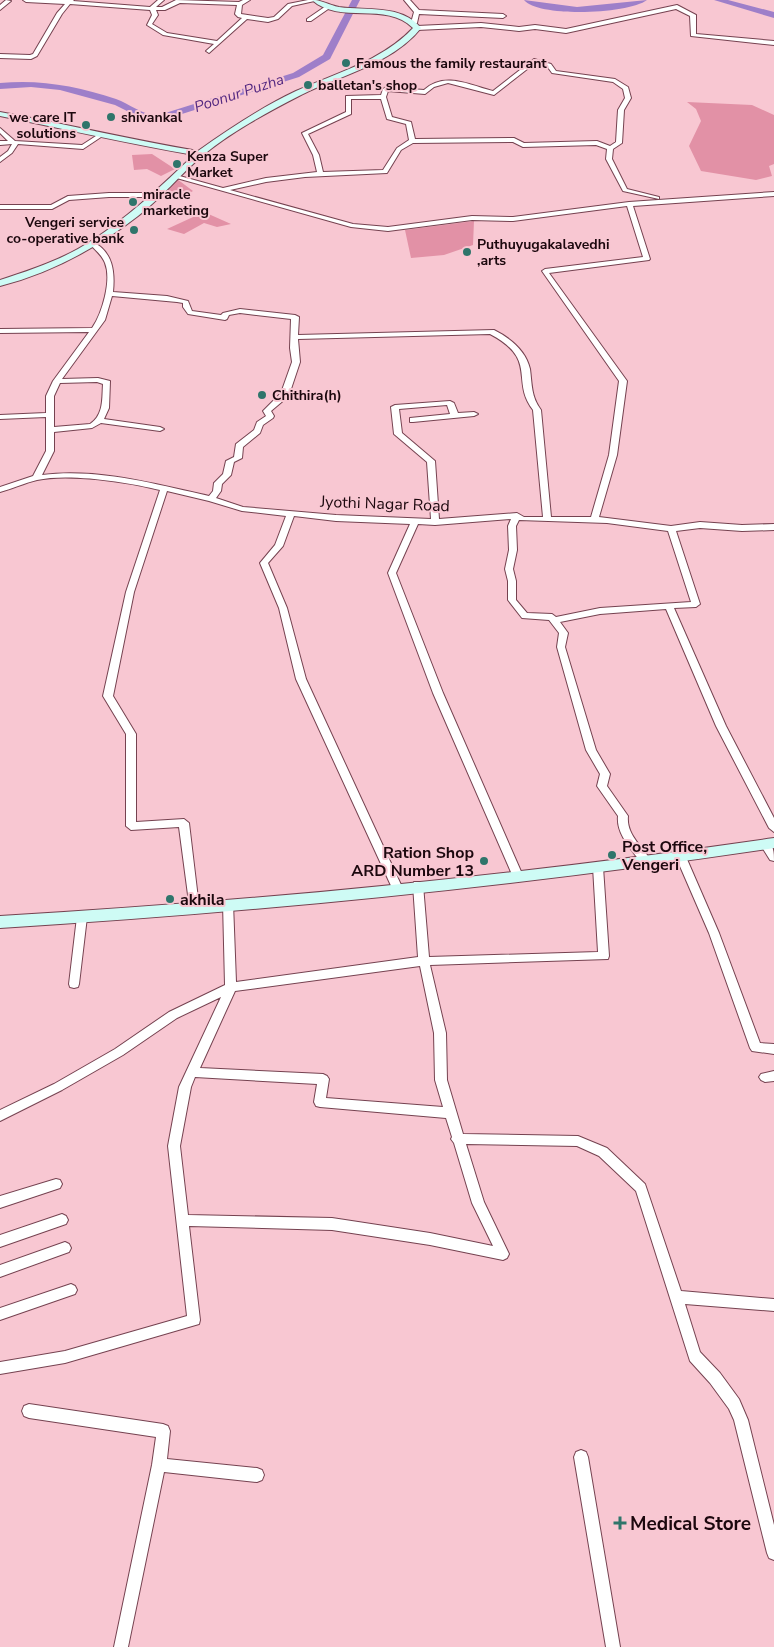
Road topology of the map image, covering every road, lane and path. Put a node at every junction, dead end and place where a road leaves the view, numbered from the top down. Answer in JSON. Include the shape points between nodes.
{"nodes":[{"id":1,"x":26,"y":0,"type":"edge"},
{"id":2,"x":161,"y":0,"type":"edge"},
{"id":3,"x":247,"y":0,"type":"edge"},
{"id":4,"x":316,"y":0,"type":"edge"},
{"id":5,"x":407,"y":0,"type":"edge"},
{"id":6,"x":8,"y":1,"type":"edge"},
{"id":7,"x":70,"y":1,"type":"edge"},
{"id":8,"x":179,"y":1,"type":"edge"},
{"id":9,"x":240,"y":4,"type":"junction"},
{"id":10,"x":328,"y":7,"type":"junction"},
{"id":11,"x":0,"y":8,"type":"edge"},
{"id":12,"x":152,"y":8,"type":"junction"},
{"id":13,"x":417,"y":12,"type":"junction"},
{"id":14,"x":503,"y":16,"type":"dead end"},
{"id":15,"x":246,"y":17,"type":"junction"},
{"id":16,"x":309,"y":20,"type":"dead end"},
{"id":17,"x":416,"y":25,"type":"junction"},
{"id":18,"x":774,"y":42,"type":"edge"},
{"id":19,"x":218,"y":44,"type":"junction"},
{"id":20,"x":210,"y":51,"type":"dead end"},
{"id":21,"x":0,"y":56,"type":"edge"},
{"id":22,"x":383,"y":97,"type":"junction"},
{"id":23,"x":0,"y":114,"type":"edge"},
{"id":24,"x":0,"y":130,"type":"edge"},
{"id":25,"x":102,"y":135,"type":"junction"},
{"id":26,"x":412,"y":141,"type":"junction"},
{"id":27,"x":0,"y":143,"type":"edge"},
{"id":28,"x":14,"y":144,"type":"junction"},
{"id":29,"x":610,"y":148,"type":"junction"},
{"id":30,"x":200,"y":154,"type":"junction"},
{"id":31,"x":0,"y":160,"type":"edge"},
{"id":32,"x":320,"y":173,"type":"junction"},
{"id":33,"x":176,"y":177,"type":"junction"},
{"id":34,"x":225,"y":189,"type":"junction"},
{"id":35,"x":774,"y":194,"type":"edge"},
{"id":36,"x":155,"y":196,"type":"junction"},
{"id":37,"x":656,"y":202,"type":"junction"},
{"id":38,"x":629,"y":204,"type":"junction"},
{"id":39,"x":0,"y":207,"type":"edge"},
{"id":40,"x":93,"y":244,"type":"junction"},
{"id":41,"x":0,"y":283,"type":"edge"},
{"id":42,"x":109,"y":293,"type":"junction"},
{"id":43,"x":94,"y":330,"type":"junction"},
{"id":44,"x":0,"y":331,"type":"edge"},
{"id":45,"x":294,"y":337,"type":"junction"},
{"id":46,"x":57,"y":381,"type":"junction"},
{"id":47,"x":474,"y":414,"type":"dead end"},
{"id":48,"x":49,"y":415,"type":"junction"},
{"id":49,"x":454,"y":416,"type":"junction"},
{"id":50,"x":0,"y":417,"type":"edge"},
{"id":51,"x":413,"y":420,"type":"dead end"},
{"id":52,"x":101,"y":421,"type":"junction"},
{"id":53,"x":160,"y":429,"type":"dead end"},
{"id":54,"x":51,"y":430,"type":"junction"},
{"id":55,"x":36,"y":478,"type":"junction"},
{"id":56,"x":0,"y":490,"type":"edge"},
{"id":57,"x":164,"y":490,"type":"junction"},
{"id":58,"x":212,"y":499,"type":"junction"},
{"id":59,"x":291,"y":514,"type":"junction"},
{"id":60,"x":517,"y":516,"type":"junction"},
{"id":61,"x":547,"y":519,"type":"junction"},
{"id":62,"x":594,"y":520,"type":"junction"},
{"id":63,"x":415,"y":521,"type":"junction"},
{"id":64,"x":435,"y":522,"type":"junction"},
{"id":65,"x":774,"y":527,"type":"edge"},
{"id":66,"x":671,"y":529,"type":"junction"},
{"id":67,"x":669,"y":606,"type":"junction"},
{"id":68,"x":554,"y":620,"type":"junction"},
{"id":69,"x":774,"y":828,"type":"edge"},
{"id":70,"x":770,"y":843,"type":"edge"},
{"id":71,"x":681,"y":857,"type":"junction"},
{"id":72,"x":774,"y":857,"type":"edge"},
{"id":73,"x":647,"y":862,"type":"junction"},
{"id":74,"x":598,"y":866,"type":"junction"},
{"id":75,"x":518,"y":876,"type":"junction"},
{"id":76,"x":418,"y":885,"type":"junction"},
{"id":77,"x":397,"y":887,"type":"junction"},
{"id":78,"x":228,"y":904,"type":"junction"},
{"id":79,"x":194,"y":907,"type":"junction"},
{"id":80,"x":82,"y":917,"type":"junction"},
{"id":81,"x":0,"y":922,"type":"edge"},
{"id":82,"x":424,"y":961,"type":"junction"},
{"id":83,"x":74,"y":984,"type":"dead end"},
{"id":84,"x":232,"y":987,"type":"junction"},
{"id":85,"x":774,"y":1049,"type":"edge"},
{"id":86,"x":192,"y":1072,"type":"junction"},
{"id":87,"x":450,"y":1113,"type":"junction"},
{"id":88,"x":0,"y":1116,"type":"edge"},
{"id":89,"x":457,"y":1139,"type":"junction"},
{"id":90,"x":56,"y":1184,"type":"dead end"},
{"id":91,"x":0,"y":1202,"type":"edge"},
{"id":92,"x":62,"y":1220,"type":"dead end"},
{"id":93,"x":182,"y":1220,"type":"junction"},
{"id":94,"x":0,"y":1241,"type":"edge"},
{"id":95,"x":65,"y":1248,"type":"dead end"},
{"id":96,"x":0,"y":1271,"type":"edge"},
{"id":97,"x":72,"y":1290,"type":"dead end"},
{"id":98,"x":677,"y":1297,"type":"junction"},
{"id":99,"x":774,"y":1305,"type":"edge"},
{"id":100,"x":0,"y":1314,"type":"edge"},
{"id":101,"x":0,"y":1368,"type":"edge"},
{"id":102,"x":30,"y":1411,"type":"dead end"},
{"id":103,"x":580,"y":1457,"type":"dead end"},
{"id":104,"x":159,"y":1465,"type":"junction"},
{"id":105,"x":257,"y":1475,"type":"dead end"},
{"id":106,"x":774,"y":1553,"type":"edge"},
{"id":107,"x":120,"y":1647,"type":"edge"},
{"id":108,"x":613,"y":1647,"type":"edge"}],
"edges":[{"from":1,"to":7,"type":"street"},
{"from":2,"to":12,"type":"street"},
{"from":3,"to":9,"type":"street"},
{"from":4,"to":10,"type":"main road"},
{"from":4,"to":15,"type":"street","via":[[290,5],[276,18],[268,20]]},
{"from":5,"to":13,"type":"street"},
{"from":6,"to":11,"type":"street"},
{"from":7,"to":12,"type":"street"},
{"from":7,"to":21,"type":"street","via":[[35,55]]},
{"from":8,"to":9,"type":"street"},
{"from":8,"to":12,"type":"street","via":[[163,8]]},
{"from":9,"to":15,"type":"street","via":[[238,14]]},
{"from":10,"to":16,"type":"street"},
{"from":10,"to":17,"type":"main road","via":[[392,15]]},
{"from":12,"to":19,"type":"street","via":[[155,15],[148,24],[165,34]]},
{"from":13,"to":14,"type":"street"},
{"from":13,"to":17,"type":"street"},
{"from":15,"to":19,"type":"street"},
{"from":17,"to":18,"type":"street","via":[[535,27],[566,31],[677,7],[693,15],[693,35]]},
{"from":17,"to":30,"type":"main road","via":[[406,41],[385,55],[273,106]]},
{"from":19,"to":20,"type":"street"},
{"from":22,"to":26,"type":"street","via":[[389,118],[409,123]]},
{"from":22,"to":29,"type":"street","via":[[386,89],[425,92],[430,85],[443,80],[494,93],[534,61],[549,64],[554,72],[615,81],[626,88],[628,98],[621,110],[619,143]]},
{"from":22,"to":32,"type":"street","via":[[348,97],[349,113],[305,133],[316,155]]},
{"from":23,"to":25,"type":"main road"},
{"from":24,"to":28,"type":"street"},
{"from":25,"to":28,"type":"street","via":[[83,147]]},
{"from":25,"to":30,"type":"main road"},
{"from":26,"to":29,"type":"street","via":[[514,140],[523,145],[596,143]]},
{"from":26,"to":32,"type":"street","via":[[399,150],[385,172]]},
{"from":27,"to":28,"type":"street"},
{"from":28,"to":31,"type":"street"},
{"from":29,"to":37,"type":"street","via":[[609,159],[625,190],[658,198]]},
{"from":30,"to":33,"type":"main road"},
{"from":32,"to":34,"type":"street","via":[[263,179]]},
{"from":33,"to":34,"type":"street"},
{"from":33,"to":36,"type":"main road"},
{"from":34,"to":38,"type":"street","via":[[353,226],[388,229],[472,218],[512,219]]},
{"from":35,"to":37,"type":"street"},
{"from":36,"to":39,"type":"street","via":[[109,195],[68,198],[52,207]]},
{"from":36,"to":40,"type":"main road"},
{"from":37,"to":38,"type":"street"},
{"from":38,"to":62,"type":"street","via":[[647,259],[545,271],[623,382],[613,455]]},
{"from":40,"to":41,"type":"main road","via":[[41,270]]},
{"from":40,"to":42,"type":"street","via":[[109,260]]},
{"from":42,"to":43,"type":"street","via":[[101,320]]},
{"from":42,"to":45,"type":"street","via":[[176,299],[186,302],[190,313],[209,317],[225,318],[225,314],[240,311],[288,315],[295,317]]},
{"from":43,"to":44,"type":"street"},
{"from":43,"to":46,"type":"street"},
{"from":45,"to":58,"type":"street","via":[[296,362],[290,370],[284,395],[267,411],[270,416],[257,431],[239,446],[238,458],[230,461]]},
{"from":45,"to":61,"type":"street","via":[[491,332],[500,336],[522,356],[531,404],[537,410]]},
{"from":46,"to":48,"type":"street","via":[[50,396]]},
{"from":46,"to":52,"type":"street","via":[[98,380],[108,383]]},
{"from":47,"to":49,"type":"street"},
{"from":48,"to":50,"type":"street"},
{"from":48,"to":54,"type":"street"},
{"from":49,"to":51,"type":"street"},
{"from":49,"to":64,"type":"street","via":[[450,404],[395,407],[398,434],[430,461]]},
{"from":52,"to":53,"type":"street"},
{"from":52,"to":54,"type":"street","via":[[92,426]]},
{"from":54,"to":55,"type":"street","via":[[50,451]]},
{"from":55,"to":56,"type":"street","name":"Jyothi Nagar Road"},
{"from":55,"to":57,"type":"street","name":"Jyothi Nagar Road","via":[[61,475],[133,481]]},
{"from":57,"to":58,"type":"street","name":"Jyothi Nagar Road"},
{"from":57,"to":79,"type":"street","via":[[130,592],[108,696],[131,734],[132,826],[184,823]]},
{"from":58,"to":59,"type":"street","name":"Jyothi Nagar Road","via":[[242,509]]},
{"from":59,"to":63,"type":"street","name":"Jyothi Nagar Road"},
{"from":59,"to":77,"type":"street","via":[[279,546],[264,563],[283,608],[302,678]]},
{"from":60,"to":61,"type":"street","name":"Jyothi Nagar Road"},
{"from":60,"to":64,"type":"street","name":"Jyothi Nagar Road"},
{"from":60,"to":68,"type":"street","via":[[512,526],[513,550],[509,569],[512,600],[525,616],[552,616]]},
{"from":61,"to":62,"type":"street","name":"Jyothi Nagar Road"},
{"from":62,"to":66,"type":"street","name":"Jyothi Nagar Road"},
{"from":63,"to":64,"type":"street","name":"Jyothi Nagar Road"},
{"from":63,"to":75,"type":"street","via":[[392,573],[438,693]]},
{"from":65,"to":66,"type":"street","name":"Jyothi Nagar Road","via":[[700,525]]},
{"from":66,"to":67,"type":"street","via":[[696,604]]},
{"from":67,"to":68,"type":"street","via":[[600,611]]},
{"from":67,"to":69,"type":"street","via":[[721,726]]},
{"from":68,"to":73,"type":"street","via":[[564,633],[561,647],[580,717],[591,750],[605,774],[602,786],[623,816],[622,826],[629,838]]},
{"from":70,"to":71,"type":"main road"},
{"from":70,"to":72,"type":"street"},
{"from":71,"to":73,"type":"main road"},
{"from":71,"to":85,"type":"street","via":[[714,933],[756,1048]]},
{"from":73,"to":74,"type":"main road"},
{"from":74,"to":75,"type":"main road"},
{"from":74,"to":82,"type":"street","via":[[604,956]]},
{"from":75,"to":76,"type":"main road"},
{"from":76,"to":77,"type":"main road"},
{"from":76,"to":82,"type":"street"},
{"from":77,"to":78,"type":"main road"},
{"from":78,"to":79,"type":"main road"},
{"from":78,"to":84,"type":"street"},
{"from":79,"to":80,"type":"main road"},
{"from":80,"to":81,"type":"main road"},
{"from":80,"to":83,"type":"street"},
{"from":82,"to":84,"type":"street"},
{"from":82,"to":87,"type":"street","via":[[440,1033],[442,1080]]},
{"from":84,"to":86,"type":"street"},
{"from":84,"to":88,"type":"street","via":[[173,1015],[119,1052]]},
{"from":86,"to":87,"type":"street","via":[[323,1079],[320,1102]]},
{"from":86,"to":93,"type":"street","via":[[185,1086],[174,1146]]},
{"from":87,"to":89,"type":"street"},
{"from":89,"to":93,"type":"street","via":[[478,1203],[503,1254],[332,1224]]},
{"from":89,"to":98,"type":"street","via":[[578,1141],[603,1152],[641,1188]]},
{"from":90,"to":91,"type":"street"},
{"from":92,"to":94,"type":"street"},
{"from":93,"to":101,"type":"street","via":[[194,1320],[65,1357]]},
{"from":95,"to":96,"type":"street"},
{"from":97,"to":100,"type":"street"},
{"from":98,"to":99,"type":"street"},
{"from":98,"to":106,"type":"street","via":[[695,1356],[716,1378],[741,1420]]},
{"from":102,"to":104,"type":"street","via":[[163,1430]]},
{"from":103,"to":108,"type":"street"},
{"from":104,"to":105,"type":"street"},
{"from":104,"to":107,"type":"street"}]}
